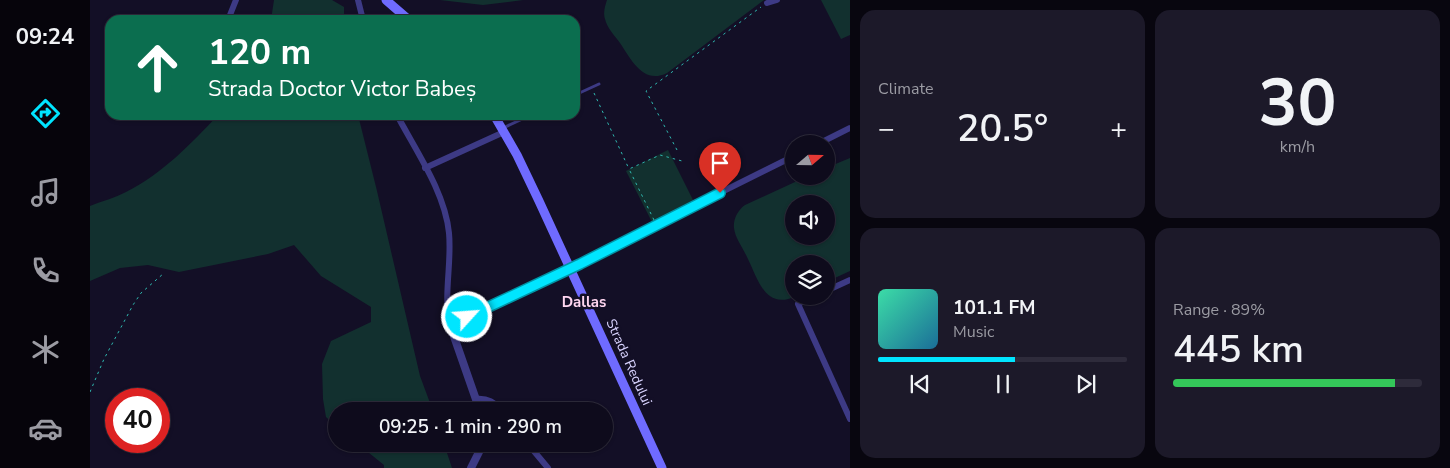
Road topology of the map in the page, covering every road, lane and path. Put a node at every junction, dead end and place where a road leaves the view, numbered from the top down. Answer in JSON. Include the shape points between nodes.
{"nodes":[{"id":1,"x":236,"y":0,"type":"edge"},
{"id":2,"x":358,"y":0,"type":"edge"},
{"id":3,"x":386,"y":0,"type":"edge"},
{"id":4,"x":777,"y":0,"type":"edge"},
{"id":5,"x":767,"y":3,"type":"joint"},
{"id":6,"x":230,"y":15,"type":"edge"},
{"id":7,"x":362,"y":15,"type":"edge"},
{"id":8,"x":403,"y":15,"type":"edge"},
{"id":9,"x":599,"y":84,"type":"dead end"},
{"id":10,"x":592,"y":88,"type":"junction"},
{"id":11,"x":580,"y":93,"type":"edge"},
{"id":12,"x":400,"y":120,"type":"edge"},
{"id":13,"x":497,"y":120,"type":"edge"},
{"id":14,"x":522,"y":120,"type":"edge"},
{"id":15,"x":850,"y":128,"type":"edge"},
{"id":16,"x":503,"y":130,"type":"junction"},
{"id":17,"x":835,"y":136,"type":"edge"},
{"id":18,"x":677,"y":150,"type":"dead end"},
{"id":19,"x":785,"y":160,"type":"edge"},
{"id":20,"x":682,"y":161,"type":"dead end"},
{"id":21,"x":425,"y":168,"type":"junction"},
{"id":22,"x":629,"y":169,"type":"junction"},
{"id":23,"x":654,"y":220,"type":"dead end"},
{"id":24,"x":571,"y":267,"type":"junction"},
{"id":25,"x":163,"y":274,"type":"dead end"},
{"id":26,"x":850,"y":280,"type":"edge"},
{"id":27,"x":835,"y":286,"type":"edge"},
{"id":28,"x":798,"y":305,"type":"edge"},
{"id":29,"x":450,"y":325,"type":"junction"},
{"id":30,"x":90,"y":392,"type":"edge"},
{"id":31,"x":476,"y":399,"type":"junction"},
{"id":32,"x":477,"y":402,"type":"edge"},
{"id":33,"x":492,"y":402,"type":"edge"},
{"id":34,"x":850,"y":419,"type":"edge"},
{"id":35,"x":479,"y":452,"type":"edge"},
{"id":36,"x":535,"y":452,"type":"edge"},
{"id":37,"x":472,"y":468,"type":"edge"},
{"id":38,"x":548,"y":468,"type":"edge"},
{"id":39,"x":662,"y":468,"type":"edge"}],
"edges":[{"from":1,"to":6,"type":"street"},
{"from":2,"to":7,"type":"street"},
{"from":3,"to":8,"type":"main road"},
{"from":4,"to":5,"type":"street"},
{"from":5,"to":18,"type":"path","via":[[646,91]]},
{"from":9,"to":10,"type":"lane"},
{"from":10,"to":11,"type":"lane"},
{"from":10,"to":22,"type":"path"},
{"from":12,"to":21,"type":"street"},
{"from":13,"to":16,"type":"main road","name":"Strada Redului"},
{"from":14,"to":16,"type":"lane"},
{"from":15,"to":17,"type":"street"},
{"from":16,"to":21,"type":"street"},
{"from":16,"to":24,"type":"main road","name":"Strada Redului"},
{"from":19,"to":24,"type":"street"},
{"from":20,"to":22,"type":"path","via":[[660,155]]},
{"from":21,"to":29,"type":"street","via":[[443,205],[448,227],[447,306]]},
{"from":22,"to":23,"type":"path"},
{"from":24,"to":29,"type":"street"},
{"from":24,"to":39,"type":"main road","name":"Strada Redului"},
{"from":25,"to":30,"type":"path","via":[[141,293],[133,305]]},
{"from":26,"to":27,"type":"street"},
{"from":28,"to":34,"type":"street"},
{"from":29,"to":31,"type":"street"},
{"from":31,"to":32,"type":"street"},
{"from":31,"to":33,"type":"street"},
{"from":35,"to":37,"type":"street"},
{"from":36,"to":38,"type":"street"}]}
